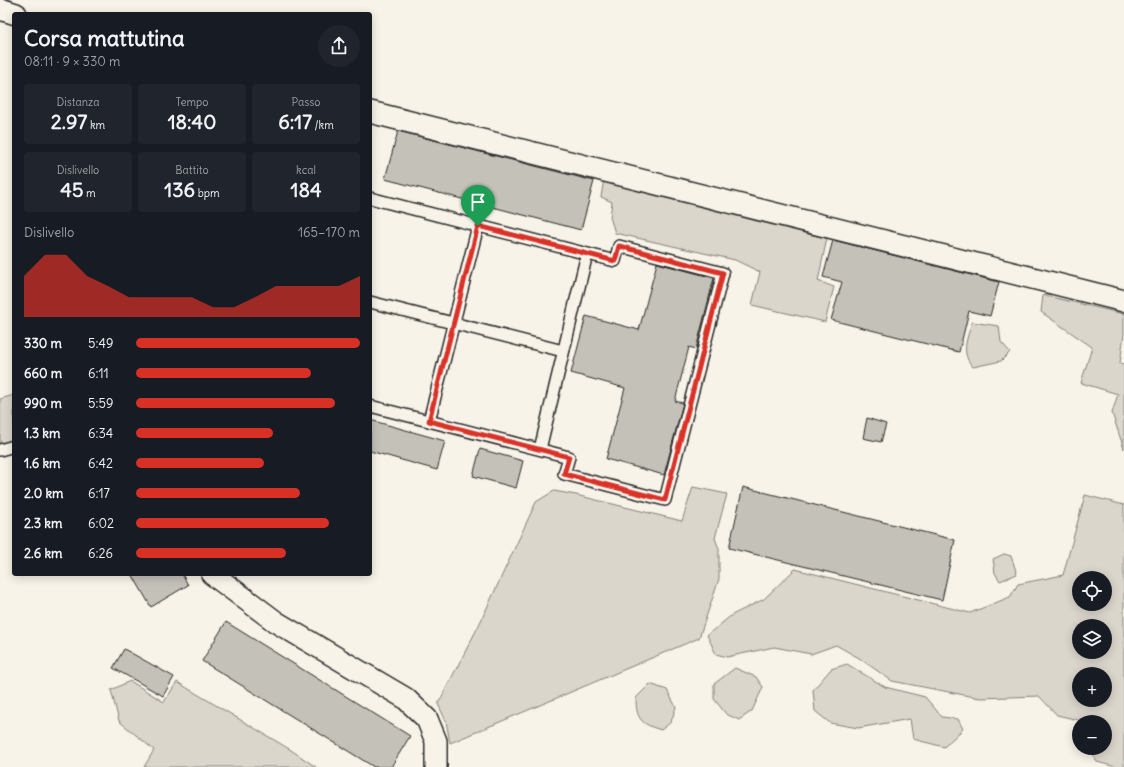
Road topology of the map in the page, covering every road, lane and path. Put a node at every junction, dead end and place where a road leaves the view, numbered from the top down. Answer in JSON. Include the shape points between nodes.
{"nodes":[{"id":1,"x":0,"y":9,"type":"edge"},
{"id":2,"x":12,"y":13,"type":"edge"},
{"id":3,"x":372,"y":113,"type":"edge"},
{"id":4,"x":372,"y":201,"type":"edge"},
{"id":5,"x":478,"y":226,"type":"junction"},
{"id":6,"x":587,"y":254,"type":"junction"},
{"id":7,"x":1124,"y":301,"type":"edge"},
{"id":8,"x":372,"y":302,"type":"edge"},
{"id":9,"x":454,"y":323,"type":"junction"},
{"id":10,"x":564,"y":351,"type":"junction"},
{"id":11,"x":372,"y":407,"type":"edge"},
{"id":12,"x":429,"y":421,"type":"junction"},
{"id":13,"x":12,"y":447,"type":"edge"},
{"id":14,"x":540,"y":449,"type":"junction"},
{"id":15,"x":0,"y":450,"type":"edge"},
{"id":16,"x":215,"y":576,"type":"edge"},
{"id":17,"x":436,"y":767,"type":"edge"}],
"edges":[{"from":1,"to":2,"type":"street"},
{"from":3,"to":7,"type":"street"},
{"from":4,"to":5,"type":"lane"},
{"from":5,"to":6,"type":"lane"},
{"from":5,"to":9,"type":"lane"},
{"from":6,"to":10,"type":"lane"},
{"from":6,"to":14,"type":"lane","via":[[615,261],[619,246],[723,273],[665,500],[564,474],[569,457]]},
{"from":8,"to":9,"type":"lane"},
{"from":9,"to":10,"type":"lane"},
{"from":9,"to":12,"type":"lane"},
{"from":10,"to":14,"type":"lane"},
{"from":11,"to":12,"type":"lane"},
{"from":12,"to":14,"type":"lane"},
{"from":13,"to":15,"type":"lane"},
{"from":16,"to":17,"type":"street","via":[[276,622],[405,698],[427,718],[436,741]]}]}
